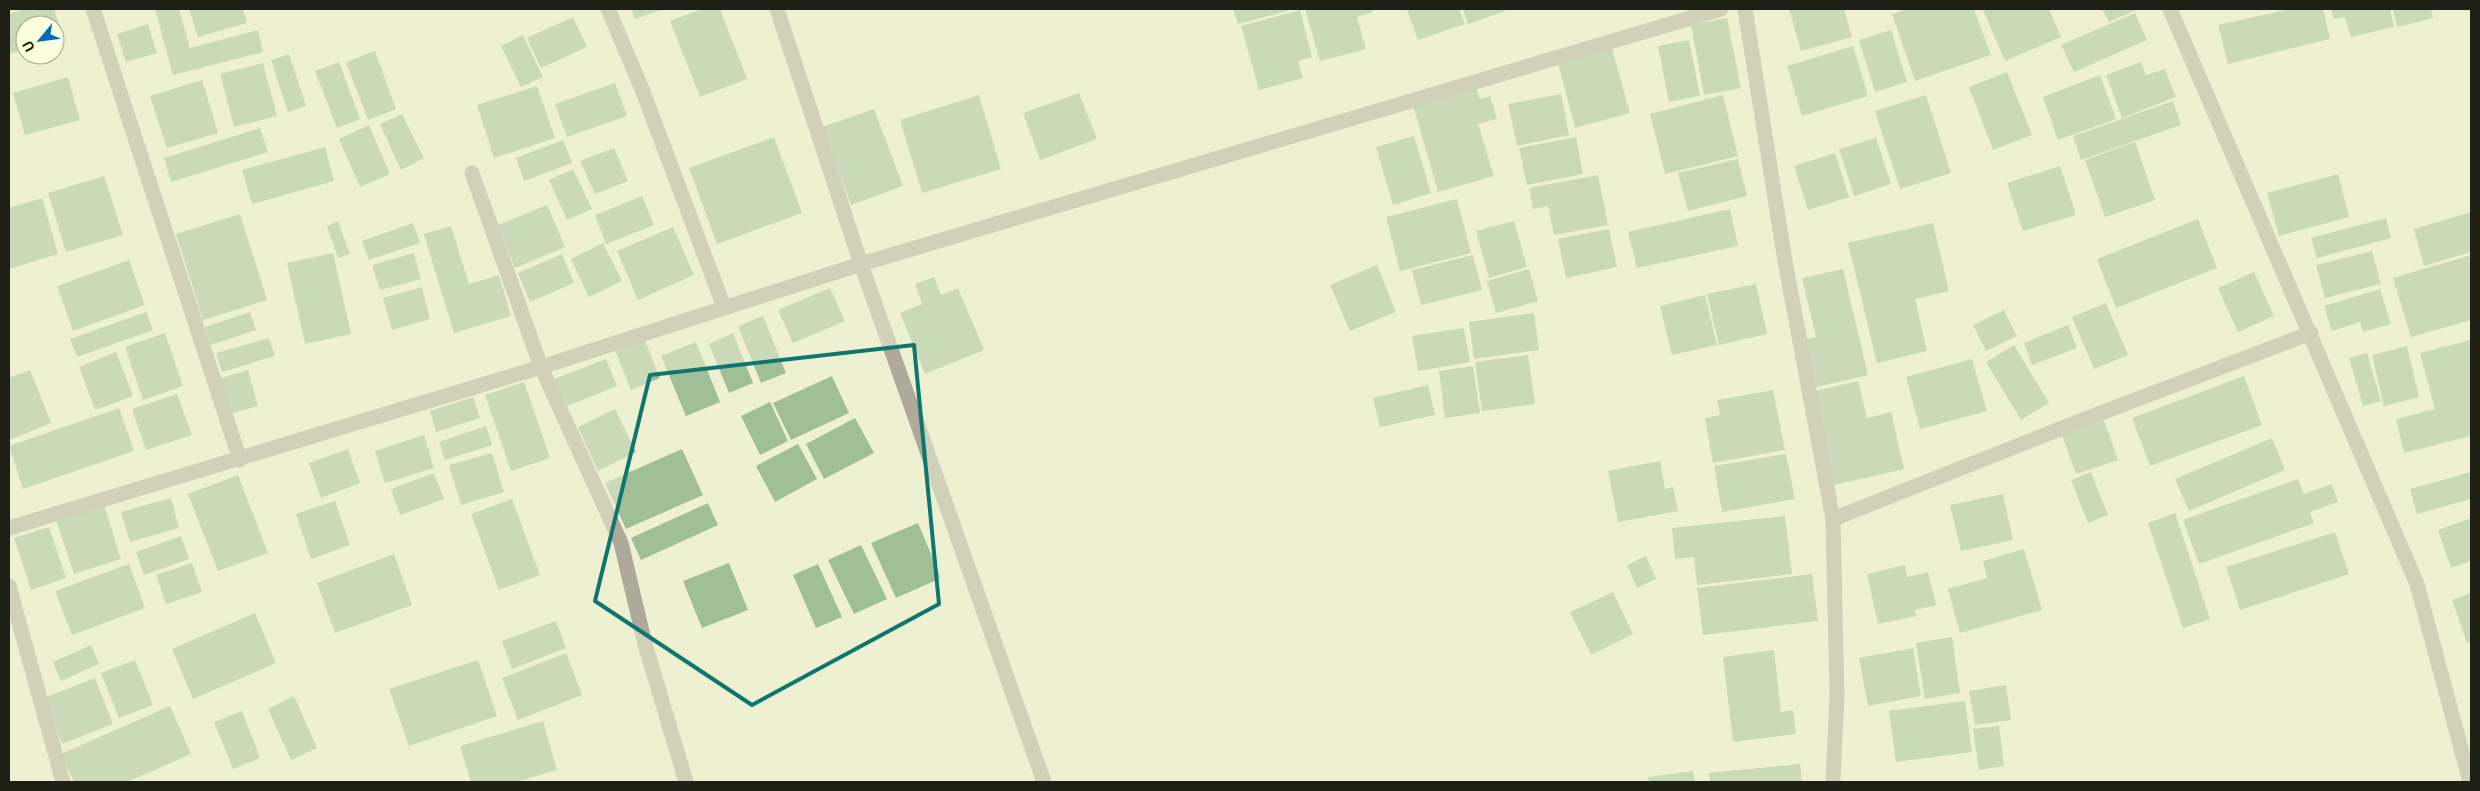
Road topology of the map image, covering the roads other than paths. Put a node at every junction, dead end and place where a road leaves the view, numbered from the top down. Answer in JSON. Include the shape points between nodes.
{"nodes":[{"id":1,"x":92,"y":9,"type":"edge"},
{"id":2,"x":608,"y":9,"type":"edge"},
{"id":3,"x":777,"y":9,"type":"edge"},
{"id":4,"x":1720,"y":9,"type":"edge"},
{"id":5,"x":1745,"y":9,"type":"edge"},
{"id":6,"x":2170,"y":9,"type":"edge"},
{"id":7,"x":472,"y":173,"type":"dead end"},
{"id":8,"x":860,"y":264,"type":"junction"},
{"id":9,"x":724,"y":306,"type":"junction"},
{"id":10,"x":2310,"y":333,"type":"junction"},
{"id":11,"x":540,"y":367,"type":"junction"},
{"id":12,"x":240,"y":460,"type":"junction"},
{"id":13,"x":1833,"y":519,"type":"junction"},
{"id":14,"x":9,"y":528,"type":"edge"},
{"id":15,"x":9,"y":586,"type":"edge"},
{"id":16,"x":2464,"y":731,"type":"edge"},
{"id":17,"x":63,"y":782,"type":"edge"},
{"id":18,"x":686,"y":782,"type":"edge"},
{"id":19,"x":1044,"y":782,"type":"edge"},
{"id":20,"x":1833,"y":782,"type":"edge"},
{"id":21,"x":2470,"y":782,"type":"edge"}],
"edges":[{"from":1,"to":12,"type":"street"},
{"from":2,"to":9,"type":"street"},
{"from":3,"to":8,"type":"street"},
{"from":4,"to":8,"type":"street"},
{"from":5,"to":13,"type":"street","via":[[1785,261]]},
{"from":6,"to":10,"type":"street"},
{"from":7,"to":11,"type":"street"},
{"from":8,"to":9,"type":"street"},
{"from":8,"to":19,"type":"street"},
{"from":9,"to":11,"type":"street"},
{"from":10,"to":13,"type":"street"},
{"from":10,"to":16,"type":"street","via":[[2417,584]]},
{"from":11,"to":12,"type":"street"},
{"from":11,"to":18,"type":"street","via":[[621,543],[645,644]]},
{"from":12,"to":14,"type":"street"},
{"from":13,"to":20,"type":"street","via":[[1837,696]]},
{"from":15,"to":17,"type":"street"},
{"from":16,"to":21,"type":"street"}]}
